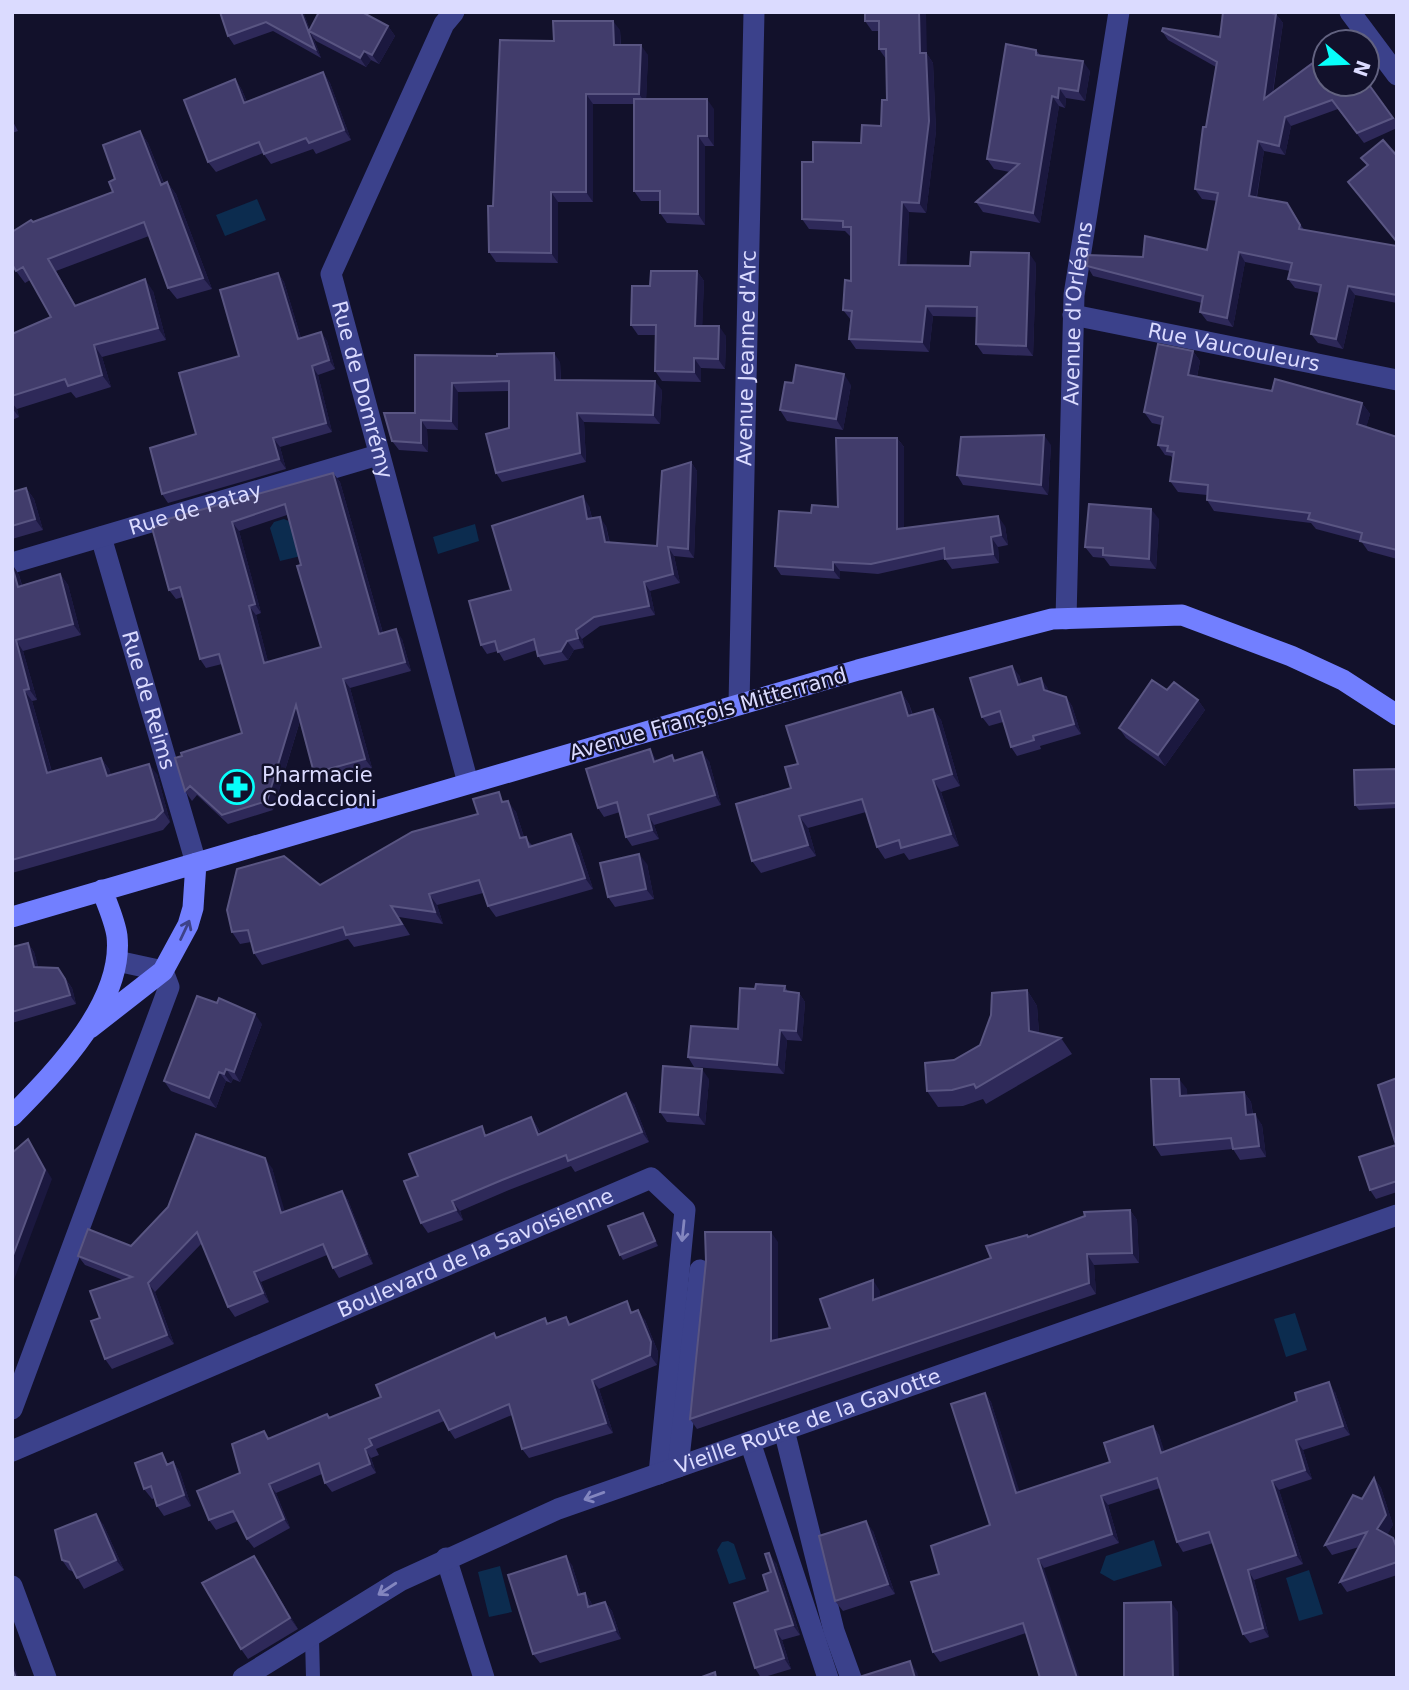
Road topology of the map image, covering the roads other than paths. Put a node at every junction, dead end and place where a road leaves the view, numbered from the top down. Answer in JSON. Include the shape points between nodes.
{"nodes":[{"id":1,"x":454,"y":12,"type":"edge"},
{"id":2,"x":754,"y":12,"type":"edge"},
{"id":3,"x":1119,"y":12,"type":"edge"},
{"id":4,"x":1350,"y":12,"type":"edge"},
{"id":5,"x":1397,"y":75,"type":"edge"},
{"id":6,"x":1073,"y":316,"type":"junction"},
{"id":7,"x":1397,"y":380,"type":"edge"},
{"id":8,"x":378,"y":455,"type":"junction"},
{"id":9,"x":101,"y":537,"type":"junction"},
{"id":10,"x":12,"y":563,"type":"edge"},
{"id":11,"x":1066,"y":618,"type":"junction"},
{"id":12,"x":739,"y":705,"type":"junction"},
{"id":13,"x":1397,"y":715,"type":"edge"},
{"id":14,"x":468,"y":783,"type":"junction"},
{"id":15,"x":196,"y":863,"type":"junction"},
{"id":16,"x":102,"y":890,"type":"junction"},
{"id":17,"x":12,"y":917,"type":"edge"},
{"id":18,"x":117,"y":961,"type":"junction"},
{"id":19,"x":163,"y":971,"type":"junction"},
{"id":20,"x":88,"y":1030,"type":"junction"},
{"id":21,"x":12,"y":1116,"type":"edge"},
{"id":22,"x":1397,"y":1215,"type":"edge"},
{"id":23,"x":700,"y":1269,"type":"dead end"},
{"id":24,"x":12,"y":1409,"type":"edge"},
{"id":25,"x":784,"y":1430,"type":"junction"},
{"id":26,"x":750,"y":1442,"type":"junction"},
{"id":27,"x":12,"y":1451,"type":"edge"},
{"id":28,"x":668,"y":1471,"type":"junction"},
{"id":29,"x":446,"y":1558,"type":"junction"},
{"id":30,"x":12,"y":1586,"type":"edge"},
{"id":31,"x":312,"y":1638,"type":"junction"},
{"id":32,"x":46,"y":1678,"type":"edge"},
{"id":33,"x":243,"y":1678,"type":"edge"},
{"id":34,"x":313,"y":1678,"type":"edge"},
{"id":35,"x":484,"y":1678,"type":"edge"},
{"id":36,"x":828,"y":1678,"type":"edge"},
{"id":37,"x":851,"y":1678,"type":"edge"}],
"edges":[{"from":1,"to":8,"type":"street","name":"Rue de Domrémy","via":[[444,24],[331,274]]},
{"from":2,"to":12,"type":"street","name":"Avenue Jeanne d'Arc"},
{"from":3,"to":6,"type":"street","name":"Avenue d'Orléans"},
{"from":4,"to":5,"type":"street"},
{"from":6,"to":7,"type":"street","name":"Rue Vaucouleurs"},
{"from":6,"to":11,"type":"street","name":"Avenue d'Orléans"},
{"from":8,"to":9,"type":"street","name":"Rue de Patay"},
{"from":8,"to":14,"type":"street","name":"Rue de Domrémy"},
{"from":9,"to":10,"type":"street","name":"Rue de Patay"},
{"from":9,"to":15,"type":"street","name":"Rue de Reims"},
{"from":11,"to":12,"type":"main road","name":"Avenue François Mitterrand","via":[[930,650]]},
{"from":11,"to":13,"type":"main road","name":"Avenue François Mitterrand","via":[[1182,615],[1333,675]]},
{"from":12,"to":14,"type":"main road","name":"Avenue François Mitterrand"},
{"from":14,"to":15,"type":"main road","name":"Avenue François Mitterrand"},
{"from":15,"to":16,"type":"main road","name":"Avenue François Mitterrand"},
{"from":19,"to":15,"type":"main road","one_way":true,"via":[[194,908]]},
{"from":16,"to":17,"type":"main road","name":"Avenue François Mitterrand"},
{"from":16,"to":18,"type":"main road","via":[[117,935]]},
{"from":18,"to":19,"type":"street"},
{"from":18,"to":20,"type":"main road"},
{"from":19,"to":20,"type":"main road"},
{"from":19,"to":24,"type":"street","via":[[169,987]]},
{"from":20,"to":21,"type":"main road"},
{"from":22,"to":25,"type":"street","name":"Vieille Route de la Gavotte"},
{"from":23,"to":28,"type":"street"},
{"from":25,"to":26,"type":"street","name":"Vieille Route de la Gavotte"},
{"from":25,"to":37,"type":"street","via":[[834,1631]]},
{"from":26,"to":28,"type":"street","name":"Vieille Route de la Gavotte"},
{"from":26,"to":36,"type":"street"},
{"from":27,"to":28,"type":"street","name":"Boulevard de la Savoisienne","one_way":true,"via":[[651,1178],[685,1210]]},
{"from":28,"to":29,"type":"street","name":"Vieille Route de la Gavotte","one_way":true,"via":[[558,1509]]},
{"from":29,"to":31,"type":"street","name":"Vieille Route de la Gavotte","one_way":true,"via":[[400,1581]]},
{"from":29,"to":35,"type":"street"},
{"from":30,"to":32,"type":"street"},
{"from":31,"to":33,"type":"street","name":"Vieille Route de la Gavotte"},
{"from":31,"to":34,"type":"lane"}]}
